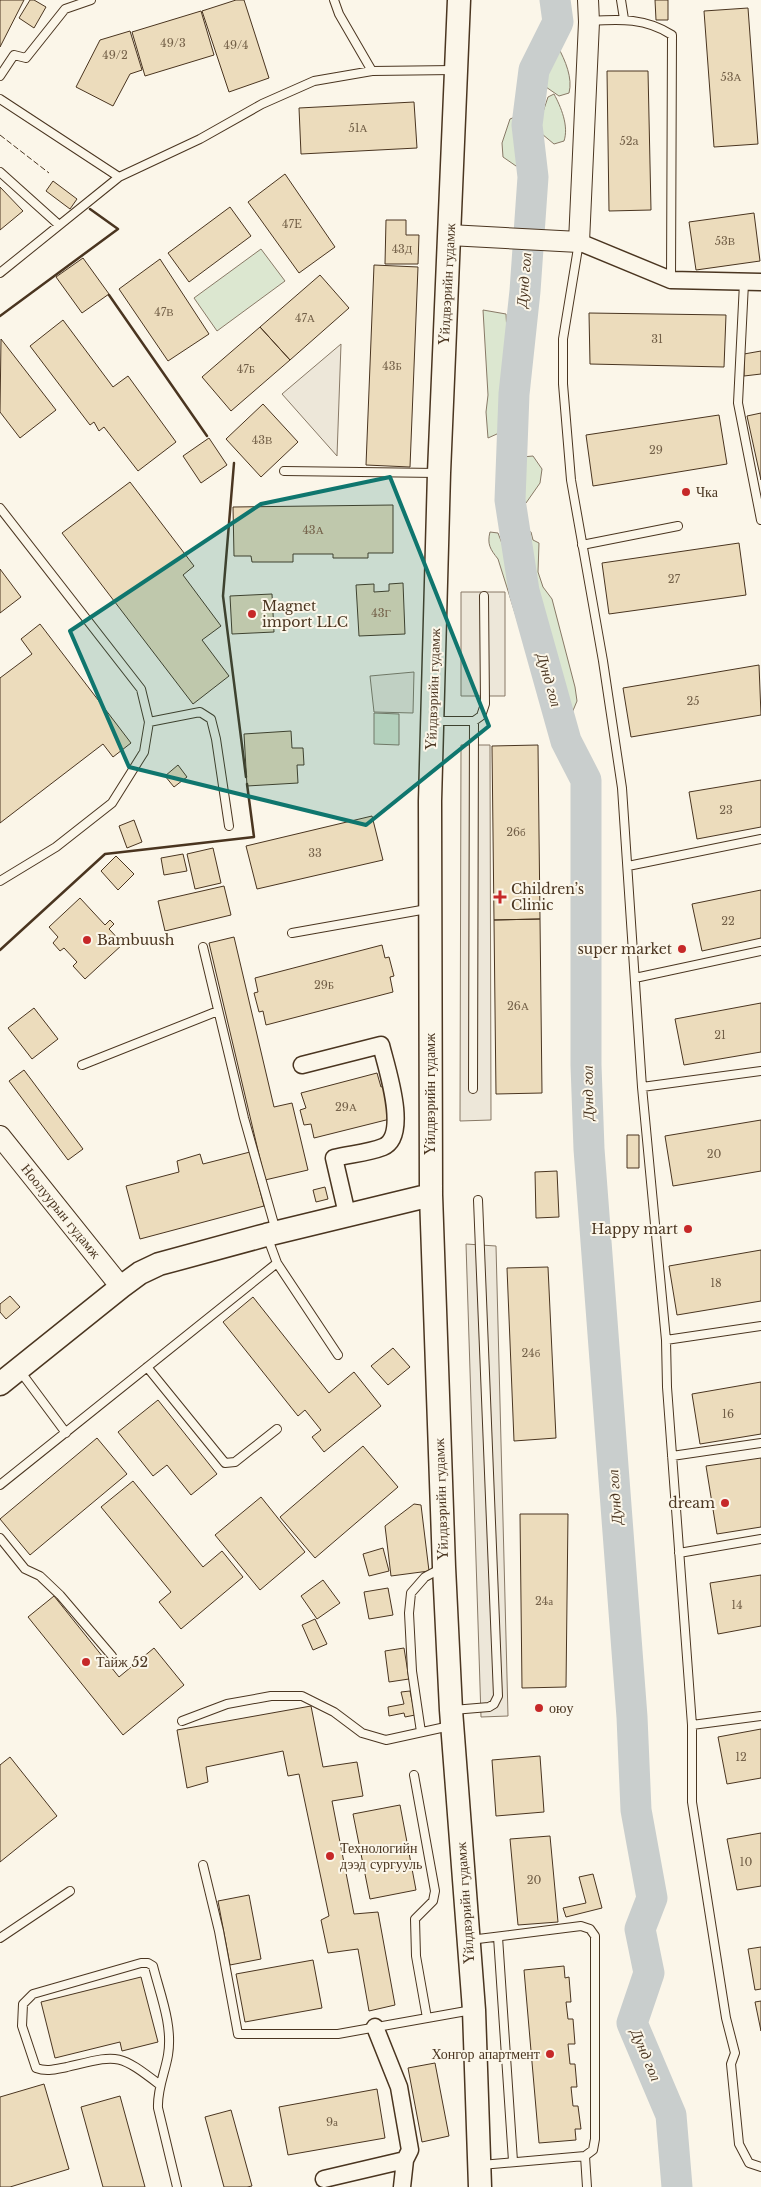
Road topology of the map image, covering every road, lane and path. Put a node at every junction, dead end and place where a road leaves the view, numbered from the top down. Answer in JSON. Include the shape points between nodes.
{"nodes":[{"id":1,"x":91,"y":0,"type":"edge"},
{"id":2,"x":334,"y":0,"type":"edge"},
{"id":3,"x":458,"y":0,"type":"edge"},
{"id":4,"x":588,"y":0,"type":"edge"},
{"id":5,"x":621,"y":0,"type":"edge"},
{"id":6,"x":624,"y":19,"type":"junction"},
{"id":7,"x":589,"y":22,"type":"junction"},
{"id":8,"x":456,"y":70,"type":"junction"},
{"id":9,"x":372,"y":71,"type":"junction"},
{"id":10,"x":0,"y":76,"type":"edge"},
{"id":11,"x":0,"y":99,"type":"edge"},
{"id":12,"x":0,"y":172,"type":"edge"},
{"id":13,"x":119,"y":177,"type":"junction"},
{"id":14,"x":59,"y":225,"type":"junction"},
{"id":15,"x":450,"y":235,"type":"junction"},
{"id":16,"x":570,"y":242,"type":"junction"},
{"id":17,"x":0,"y":273,"type":"edge"},
{"id":18,"x":672,"y":280,"type":"junction"},
{"id":19,"x":761,"y":282,"type":"edge"},
{"id":20,"x":744,"y":283,"type":"junction"},
{"id":21,"x":284,"y":472,"type":"dead end"},
{"id":22,"x":439,"y":473,"type":"junction"},
{"id":23,"x":0,"y":508,"type":"edge"},
{"id":24,"x":761,"y":520,"type":"edge"},
{"id":25,"x":678,"y":526,"type":"dead end"},
{"id":26,"x":582,"y":545,"type":"junction"},
{"id":27,"x":484,"y":596,"type":"dead end"},
{"id":28,"x":432,"y":721,"type":"junction"},
{"id":29,"x":474,"y":721,"type":"junction"},
{"id":30,"x":149,"y":722,"type":"junction"},
{"id":31,"x":229,"y":826,"type":"dead end"},
{"id":32,"x":761,"y":839,"type":"edge"},
{"id":33,"x":628,"y":866,"type":"junction"},
{"id":34,"x":0,"y":881,"type":"edge"},
{"id":35,"x":429,"y":908,"type":"junction"},
{"id":36,"x":292,"y":933,"type":"dead end"},
{"id":37,"x":203,"y":948,"type":"dead end"},
{"id":38,"x":761,"y":951,"type":"edge"},
{"id":39,"x":635,"y":978,"type":"junction"},
{"id":40,"x":218,"y":1011,"type":"junction"},
{"id":41,"x":82,"y":1065,"type":"dead end"},
{"id":42,"x":302,"y":1065,"type":"dead end"},
{"id":43,"x":761,"y":1071,"type":"edge"},
{"id":44,"x":642,"y":1087,"type":"junction"},
{"id":45,"x":473,"y":1089,"type":"dead end"},
{"id":46,"x":0,"y":1136,"type":"edge"},
{"id":47,"x":431,"y":1195,"type":"junction"},
{"id":48,"x":478,"y":1200,"type":"dead end"},
{"id":49,"x":347,"y":1214,"type":"junction"},
{"id":50,"x":271,"y":1233,"type":"junction"},
{"id":51,"x":277,"y":1263,"type":"junction"},
{"id":52,"x":122,"y":1287,"type":"junction"},
{"id":53,"x":761,"y":1326,"type":"edge"},
{"id":54,"x":666,"y":1340,"type":"junction"},
{"id":55,"x":338,"y":1355,"type":"dead end"},
{"id":56,"x":147,"y":1367,"type":"junction"},
{"id":57,"x":19,"y":1370,"type":"junction"},
{"id":58,"x":0,"y":1384,"type":"edge"},
{"id":59,"x":277,"y":1429,"type":"dead end"},
{"id":60,"x":66,"y":1432,"type":"junction"},
{"id":61,"x":761,"y":1443,"type":"edge"},
{"id":62,"x":672,"y":1456,"type":"junction"},
{"id":63,"x":0,"y":1485,"type":"edge"},
{"id":64,"x":0,"y":1538,"type":"edge"},
{"id":65,"x":761,"y":1539,"type":"edge"},
{"id":66,"x":679,"y":1554,"type":"junction"},
{"id":67,"x":444,"y":1567,"type":"junction"},
{"id":68,"x":112,"y":1656,"type":"dead end"},
{"id":69,"x":761,"y":1716,"type":"edge"},
{"id":70,"x":452,"y":1717,"type":"junction"},
{"id":71,"x":182,"y":1721,"type":"dead end"},
{"id":72,"x":692,"y":1725,"type":"junction"},
{"id":73,"x":421,"y":1732,"type":"junction"},
{"id":74,"x":414,"y":1775,"type":"dead end"},
{"id":75,"x":203,"y":1865,"type":"dead end"},
{"id":76,"x":70,"y":1891,"type":"dead end"},
{"id":77,"x":498,"y":1937,"type":"junction"},
{"id":78,"x":0,"y":1938,"type":"edge"},
{"id":79,"x":468,"y":1940,"type":"junction"},
{"id":80,"x":474,"y":2010,"type":"junction"},
{"id":81,"x":427,"y":2018,"type":"junction"},
{"id":82,"x":375,"y":2027,"type":"junction"},
{"id":83,"x":160,"y":2084,"type":"junction"},
{"id":84,"x":585,"y":2156,"type":"junction"},
{"id":85,"x":405,"y":2160,"type":"junction"},
{"id":86,"x":513,"y":2161,"type":"junction"},
{"id":87,"x":761,"y":2167,"type":"edge"},
{"id":88,"x":479,"y":2176,"type":"edge"},
{"id":89,"x":324,"y":2179,"type":"dead end"},
{"id":90,"x":177,"y":2187,"type":"edge"},
{"id":91,"x":402,"y":2187,"type":"edge"},
{"id":92,"x":586,"y":2187,"type":"edge"}],
"edges":[{"from":1,"to":10,"type":"lane","via":[[65,10],[26,58],[14,55]]},
{"from":2,"to":9,"type":"lane"},
{"from":3,"to":8,"type":"main road","name":"Yйлдвэрийн гудамж"},
{"from":4,"to":7,"type":"street"},
{"from":5,"to":6,"type":"lane"},
{"from":6,"to":7,"type":"lane"},
{"from":6,"to":18,"type":"lane","via":[[649,23],[672,35]]},
{"from":7,"to":16,"type":"street"},
{"from":8,"to":9,"type":"lane"},
{"from":8,"to":15,"type":"main road","name":"Yйлдвэрийн гудамж"},
{"from":9,"to":13,"type":"lane","via":[[314,81]]},
{"from":11,"to":13,"type":"lane"},
{"from":12,"to":14,"type":"lane"},
{"from":13,"to":14,"type":"lane"},
{"from":14,"to":17,"type":"lane"},
{"from":15,"to":16,"type":"street"},
{"from":15,"to":22,"type":"main road","name":"Yйлдвэрийн гудамж"},
{"from":16,"to":18,"type":"street"},
{"from":16,"to":26,"type":"lane","via":[[563,384],[570,480]]},
{"from":18,"to":20,"type":"street"},
{"from":19,"to":20,"type":"street"},
{"from":20,"to":24,"type":"lane","via":[[738,403]]},
{"from":21,"to":22,"type":"lane"},
{"from":22,"to":28,"type":"main road","name":"Yйлдвэрийн гудамж"},
{"from":23,"to":30,"type":"lane","via":[[141,689]]},
{"from":25,"to":26,"type":"lane"},
{"from":26,"to":33,"type":"lane","via":[[622,788]]},
{"from":27,"to":29,"type":"lane","via":[[485,704],[481,716]]},
{"from":28,"to":29,"type":"lane"},
{"from":28,"to":35,"type":"main road","name":"Yйлдвэрийн гудамж"},
{"from":29,"to":45,"type":"lane"},
{"from":30,"to":31,"type":"lane","via":[[200,712],[211,719]]},
{"from":30,"to":34,"type":"lane","via":[[144,752],[112,803],[56,847]]},
{"from":32,"to":33,"type":"lane"},
{"from":33,"to":39,"type":"lane"},
{"from":35,"to":36,"type":"lane"},
{"from":35,"to":47,"type":"main road","name":"Yйлдвэрийн гудамж"},
{"from":37,"to":40,"type":"lane"},
{"from":38,"to":39,"type":"lane"},
{"from":39,"to":44,"type":"lane"},
{"from":40,"to":41,"type":"lane"},
{"from":40,"to":50,"type":"lane"},
{"from":42,"to":49,"type":"street","via":[[381,1045],[396,1114],[395,1136],[385,1146],[334,1158]]},
{"from":43,"to":44,"type":"lane"},
{"from":44,"to":54,"type":"lane"},
{"from":46,"to":52,"type":"street","name":"Ноолуурын гудамж"},
{"from":47,"to":49,"type":"main road"},
{"from":47,"to":67,"type":"main road","name":"Yйлдвэрийн гудамж"},
{"from":48,"to":70,"type":"lane","via":[[498,1696],[489,1707]]},
{"from":49,"to":50,"type":"main road"},
{"from":50,"to":51,"type":"lane"},
{"from":50,"to":52,"type":"main road","via":[[159,1264]]},
{"from":51,"to":55,"type":"lane"},
{"from":51,"to":56,"type":"lane"},
{"from":52,"to":57,"type":"main road"},
{"from":53,"to":54,"type":"lane"},
{"from":54,"to":62,"type":"lane"},
{"from":56,"to":59,"type":"lane","via":[[225,1463],[234,1462]]},
{"from":56,"to":60,"type":"lane"},
{"from":57,"to":58,"type":"main road"},
{"from":57,"to":60,"type":"lane"},
{"from":60,"to":63,"type":"lane"},
{"from":61,"to":62,"type":"lane"},
{"from":62,"to":66,"type":"lane"},
{"from":64,"to":68,"type":"lane","via":[[25,1569],[40,1576],[60,1595]]},
{"from":65,"to":66,"type":"lane"},
{"from":66,"to":72,"type":"lane"},
{"from":67,"to":70,"type":"main road","name":"Yйлдвэрийн гудамж"},
{"from":67,"to":73,"type":"lane","via":[[425,1577],[411,1593],[412,1671]]},
{"from":69,"to":72,"type":"lane"},
{"from":70,"to":73,"type":"lane"},
{"from":70,"to":79,"type":"main road","name":"Yйлдвэрийн гудамж"},
{"from":71,"to":73,"type":"lane","via":[[227,1704],[271,1696],[302,1696],[334,1712],[362,1733],[386,1740]]},
{"from":72,"to":87,"type":"lane","via":[[692,1802],[726,2018],[735,2053],[732,2064],[739,2144],[749,2163]]},
{"from":74,"to":81,"type":"lane","via":[[435,1891],[433,1900],[415,1919],[416,1956]]},
{"from":75,"to":82,"type":"lane","via":[[238,2034],[338,2034]]},
{"from":76,"to":78,"type":"lane"},
{"from":77,"to":79,"type":"lane"},
{"from":77,"to":84,"type":"lane","via":[[581,1926],[590,1929],[595,1936],[596,2139],[593,2150]]},
{"from":77,"to":86,"type":"lane"},
{"from":79,"to":80,"type":"main road","name":"Yйлдвэрийн гудамж"},
{"from":80,"to":81,"type":"lane"},
{"from":80,"to":88,"type":"main road","name":"Yйлдвэрийн гудамж"},
{"from":81,"to":82,"type":"lane"},
{"from":82,"to":85,"type":"street","via":[[399,2086],[410,2150]]},
{"from":83,"to":83,"type":"lane","via":[[168,2054],[168,2026],[153,1966],[148,1963],[33,1994],[23,2004],[22,2026],[36,2068],[51,2070],[118,2058],[132,2063]]},
{"from":83,"to":90,"type":"lane","via":[[158,2108]]},
{"from":84,"to":86,"type":"lane"},
{"from":84,"to":92,"type":"lane"},
{"from":85,"to":89,"type":"street"},
{"from":85,"to":91,"type":"street"},
{"from":86,"to":88,"type":"lane"}]}
